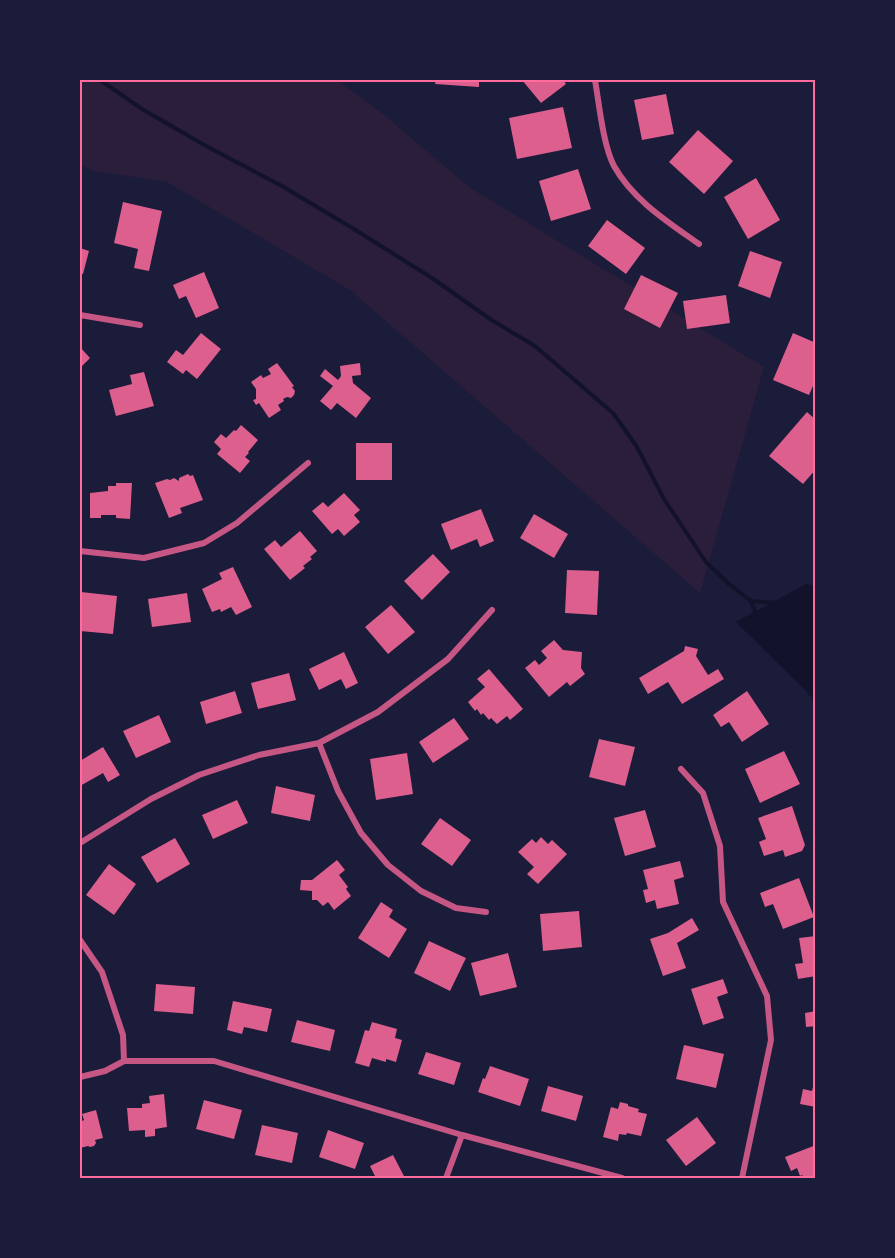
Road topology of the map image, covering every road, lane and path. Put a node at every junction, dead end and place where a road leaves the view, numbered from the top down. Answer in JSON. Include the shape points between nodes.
{"nodes":[{"id":1,"x":595,"y":80,"type":"edge"},
{"id":2,"x":699,"y":244,"type":"dead end"},
{"id":3,"x":80,"y":315,"type":"edge"},
{"id":4,"x":140,"y":325,"type":"dead end"},
{"id":5,"x":308,"y":463,"type":"dead end"},
{"id":6,"x":80,"y":551,"type":"edge"},
{"id":7,"x":492,"y":610,"type":"dead end"},
{"id":8,"x":319,"y":743,"type":"junction"},
{"id":9,"x":681,"y":769,"type":"dead end"},
{"id":10,"x":80,"y":843,"type":"edge"},
{"id":11,"x":486,"y":912,"type":"dead end"},
{"id":12,"x":80,"y":940,"type":"edge"},
{"id":13,"x":124,"y":1061,"type":"junction"},
{"id":14,"x":80,"y":1077,"type":"edge"},
{"id":15,"x":462,"y":1135,"type":"junction"},
{"id":16,"x":446,"y":1179,"type":"edge"},
{"id":17,"x":622,"y":1179,"type":"edge"},
{"id":18,"x":742,"y":1179,"type":"edge"}],
"edges":[{"from":1,"to":2,"type":"street","via":[[613,164],[627,185],[656,213]]},
{"from":3,"to":4,"type":"street"},
{"from":5,"to":6,"type":"street","via":[[237,523],[204,543],[144,558]]},
{"from":7,"to":8,"type":"street","via":[[448,659],[378,712]]},
{"from":8,"to":10,"type":"street","via":[[259,755],[199,775]]},
{"from":8,"to":11,"type":"street","via":[[338,791],[361,833],[388,865],[421,891],[456,908]]},
{"from":9,"to":18,"type":"street","via":[[703,793],[720,846],[723,902],[766,996],[771,1040]]},
{"from":12,"to":13,"type":"street","via":[[102,972],[123,1035]]},
{"from":13,"to":14,"type":"street"},
{"from":13,"to":15,"type":"street","via":[[213,1061]]},
{"from":15,"to":16,"type":"street"},
{"from":15,"to":17,"type":"street"}]}
